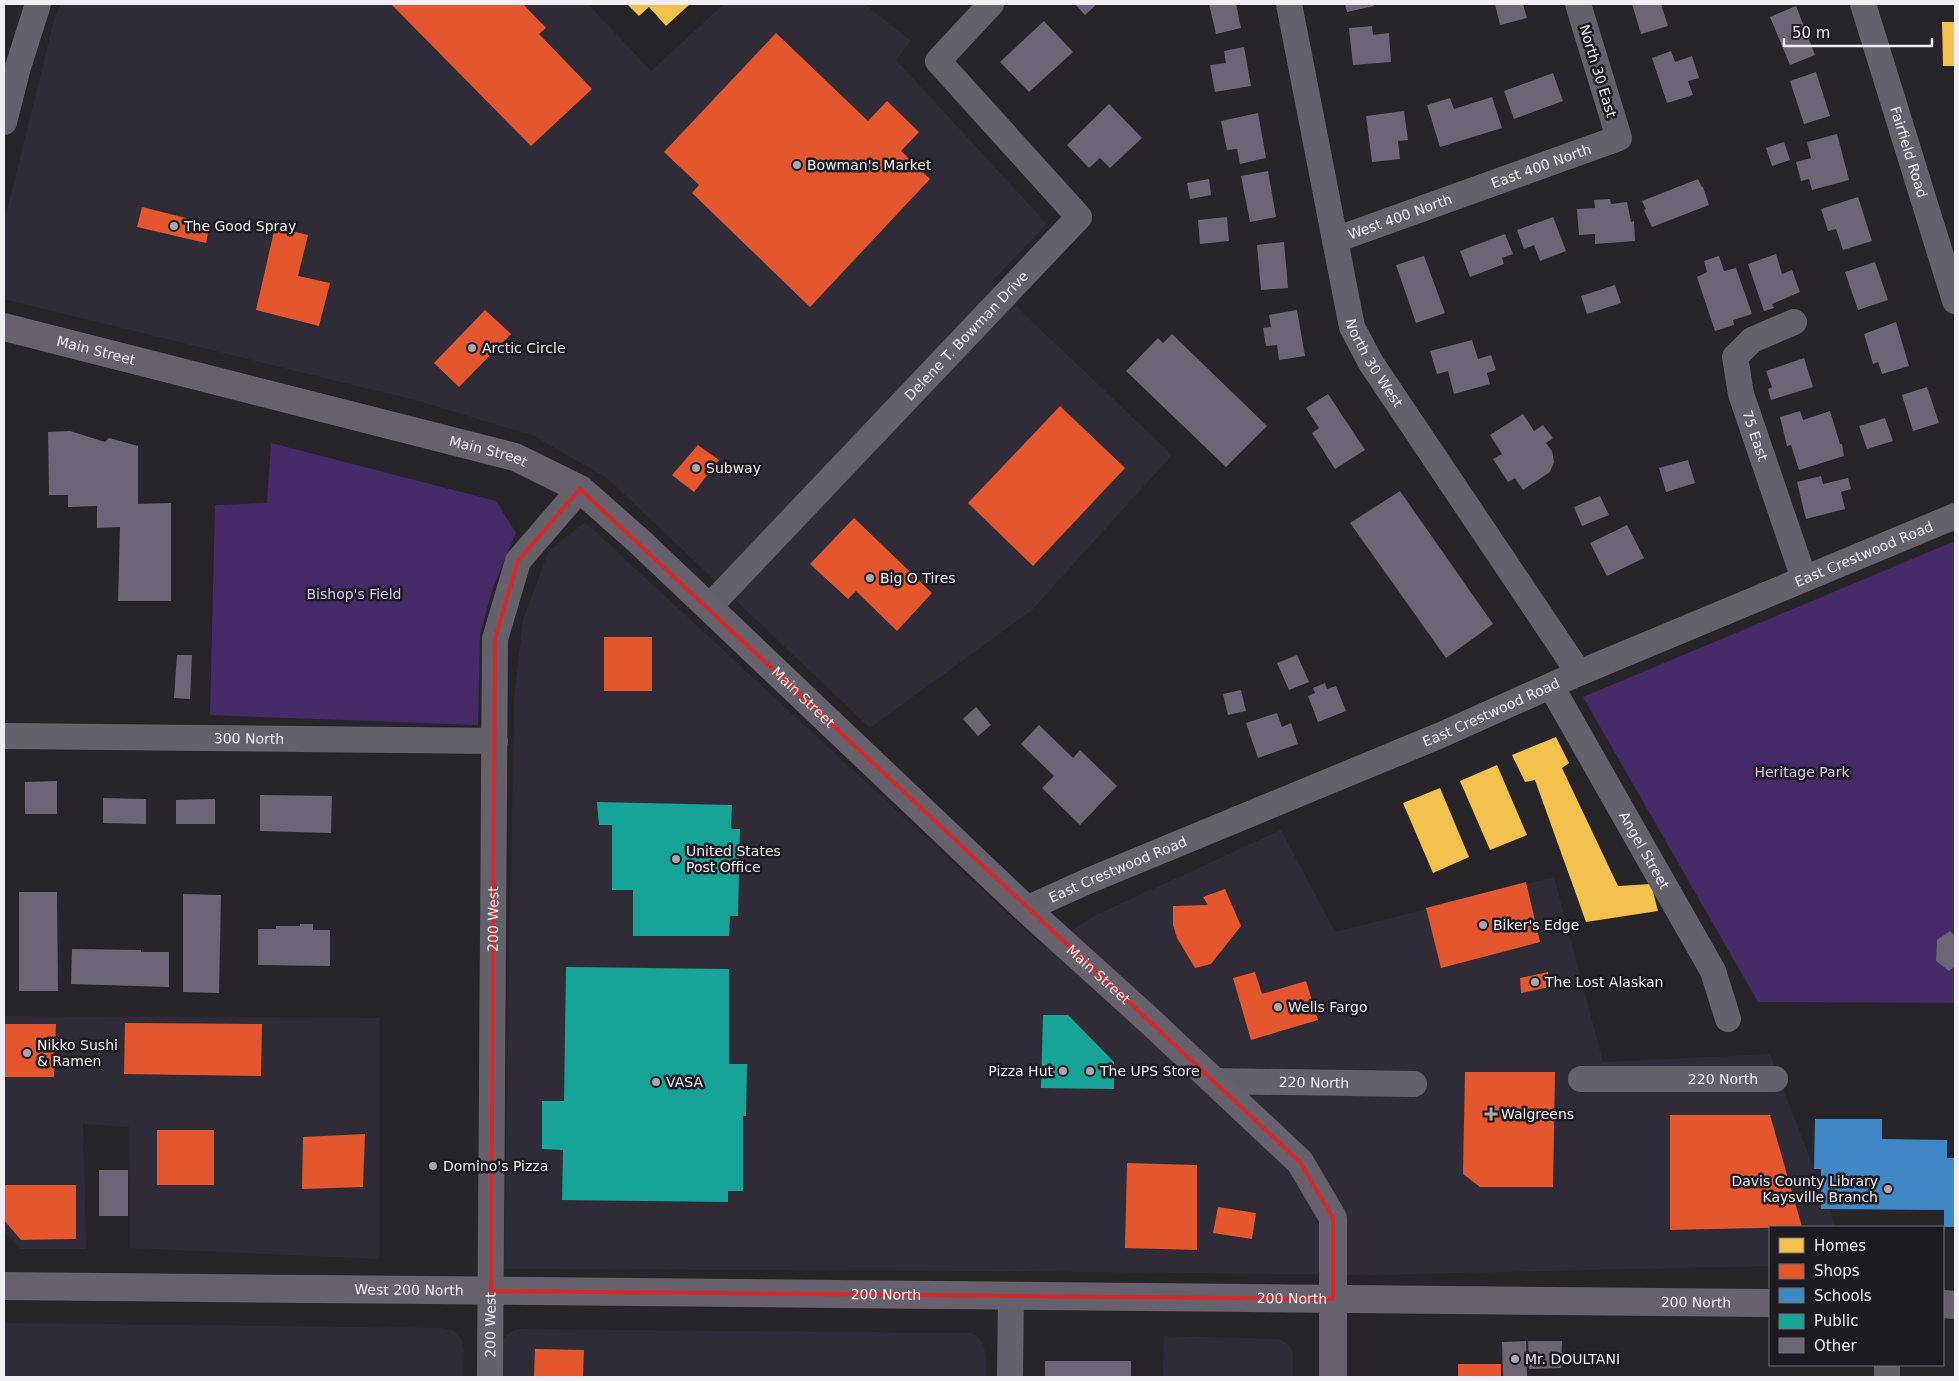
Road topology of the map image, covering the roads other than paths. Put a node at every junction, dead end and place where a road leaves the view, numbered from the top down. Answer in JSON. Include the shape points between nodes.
{"nodes":[{"id":1,"x":38,"y":4,"type":"edge"},
{"id":2,"x":991,"y":4,"type":"edge"},
{"id":3,"x":1290,"y":4,"type":"edge"},
{"id":4,"x":1578,"y":4,"type":"edge"},
{"id":5,"x":1863,"y":4,"type":"edge"},
{"id":6,"x":4,"y":122,"type":"edge"},
{"id":7,"x":1619,"y":138,"type":"joint"},
{"id":8,"x":1464,"y":193,"type":"joint"},
{"id":9,"x":1335,"y":240,"type":"junction"},
{"id":10,"x":1955,"y":301,"type":"edge"},
{"id":11,"x":1794,"y":322,"type":"dead end"},
{"id":12,"x":4,"y":327,"type":"edge"},
{"id":13,"x":580,"y":489,"type":"junction"},
{"id":14,"x":1955,"y":516,"type":"edge"},
{"id":15,"x":1804,"y":579,"type":"junction"},
{"id":16,"x":709,"y":606,"type":"junction"},
{"id":17,"x":1579,"y":673,"type":"junction"},
{"id":18,"x":1551,"y":686,"type":"junction"},
{"id":19,"x":4,"y":736,"type":"edge"},
{"id":20,"x":495,"y":741,"type":"junction"},
{"id":21,"x":1026,"y":909,"type":"junction"},
{"id":22,"x":1728,"y":1019,"type":"dead end"},
{"id":23,"x":1581,"y":1079,"type":"dead end"},
{"id":24,"x":1775,"y":1079,"type":"dead end"},
{"id":25,"x":1213,"y":1081,"type":"junction"},
{"id":26,"x":1414,"y":1084,"type":"dead end"},
{"id":27,"x":4,"y":1286,"type":"edge"},
{"id":28,"x":491,"y":1291,"type":"junction"},
{"id":29,"x":813,"y":1294,"type":"joint"},
{"id":30,"x":1011,"y":1296,"type":"junction"},
{"id":31,"x":1333,"y":1299,"type":"junction"},
{"id":32,"x":1769,"y":1303,"type":"edge"},
{"id":33,"x":490,"y":1377,"type":"edge"},
{"id":34,"x":1010,"y":1377,"type":"edge"},
{"id":35,"x":1332,"y":1377,"type":"edge"}],
"edges":[{"from":1,"to":6,"type":"street"},
{"from":2,"to":16,"type":"street","name":"Delene T. Bowman Drive","via":[[938,61],[1079,217]]},
{"from":3,"to":9,"type":"street","name":"North 30 West"},
{"from":4,"to":7,"type":"street","name":"North 30 East"},
{"from":5,"to":10,"type":"street","name":"Fairfield Road"},
{"from":7,"to":8,"type":"street","name":"East 400 North"},
{"from":8,"to":9,"type":"street","name":"West 400 North"},
{"from":9,"to":17,"type":"street","name":"North 30 West","via":[[1352,327],[1371,363]]},
{"from":11,"to":15,"type":"street","name":"75 East","via":[[1752,340],[1735,357],[1740,394]]},
{"from":12,"to":13,"type":"main road","name":"Main Street","via":[[514,457]]},
{"from":13,"to":16,"type":"main road","name":"Main Street"},
{"from":13,"to":20,"type":"street","name":"200 West","via":[[518,561],[496,639]]},
{"from":14,"to":15,"type":"street","name":"East Crestwood Road"},
{"from":15,"to":17,"type":"street","name":"East Crestwood Road"},
{"from":16,"to":21,"type":"main road","name":"Main Street"},
{"from":17,"to":18,"type":"street","name":"East Crestwood Road"},
{"from":18,"to":21,"type":"street","name":"East Crestwood Road"},
{"from":18,"to":22,"type":"street","name":"Angel Street","via":[[1714,971]]},
{"from":19,"to":20,"type":"street","name":"300 North"},
{"from":20,"to":28,"type":"street","name":"200 West"},
{"from":21,"to":25,"type":"main road","name":"Main Street"},
{"from":23,"to":24,"type":"street","name":"220 North"},
{"from":25,"to":26,"type":"street","name":"220 North"},
{"from":25,"to":31,"type":"main road","name":"Main Street","via":[[1300,1162],[1333,1218]]},
{"from":27,"to":28,"type":"main road","name":"West 200 North"},
{"from":28,"to":29,"type":"main road","name":"West 200 North"},
{"from":28,"to":33,"type":"street","name":"200 West"},
{"from":29,"to":30,"type":"main road","name":"200 North"},
{"from":30,"to":31,"type":"main road","name":"200 North"},
{"from":30,"to":34,"type":"street"},
{"from":31,"to":32,"type":"main road","name":"200 North"},
{"from":31,"to":35,"type":"main road","name":"Main Street"}]}
